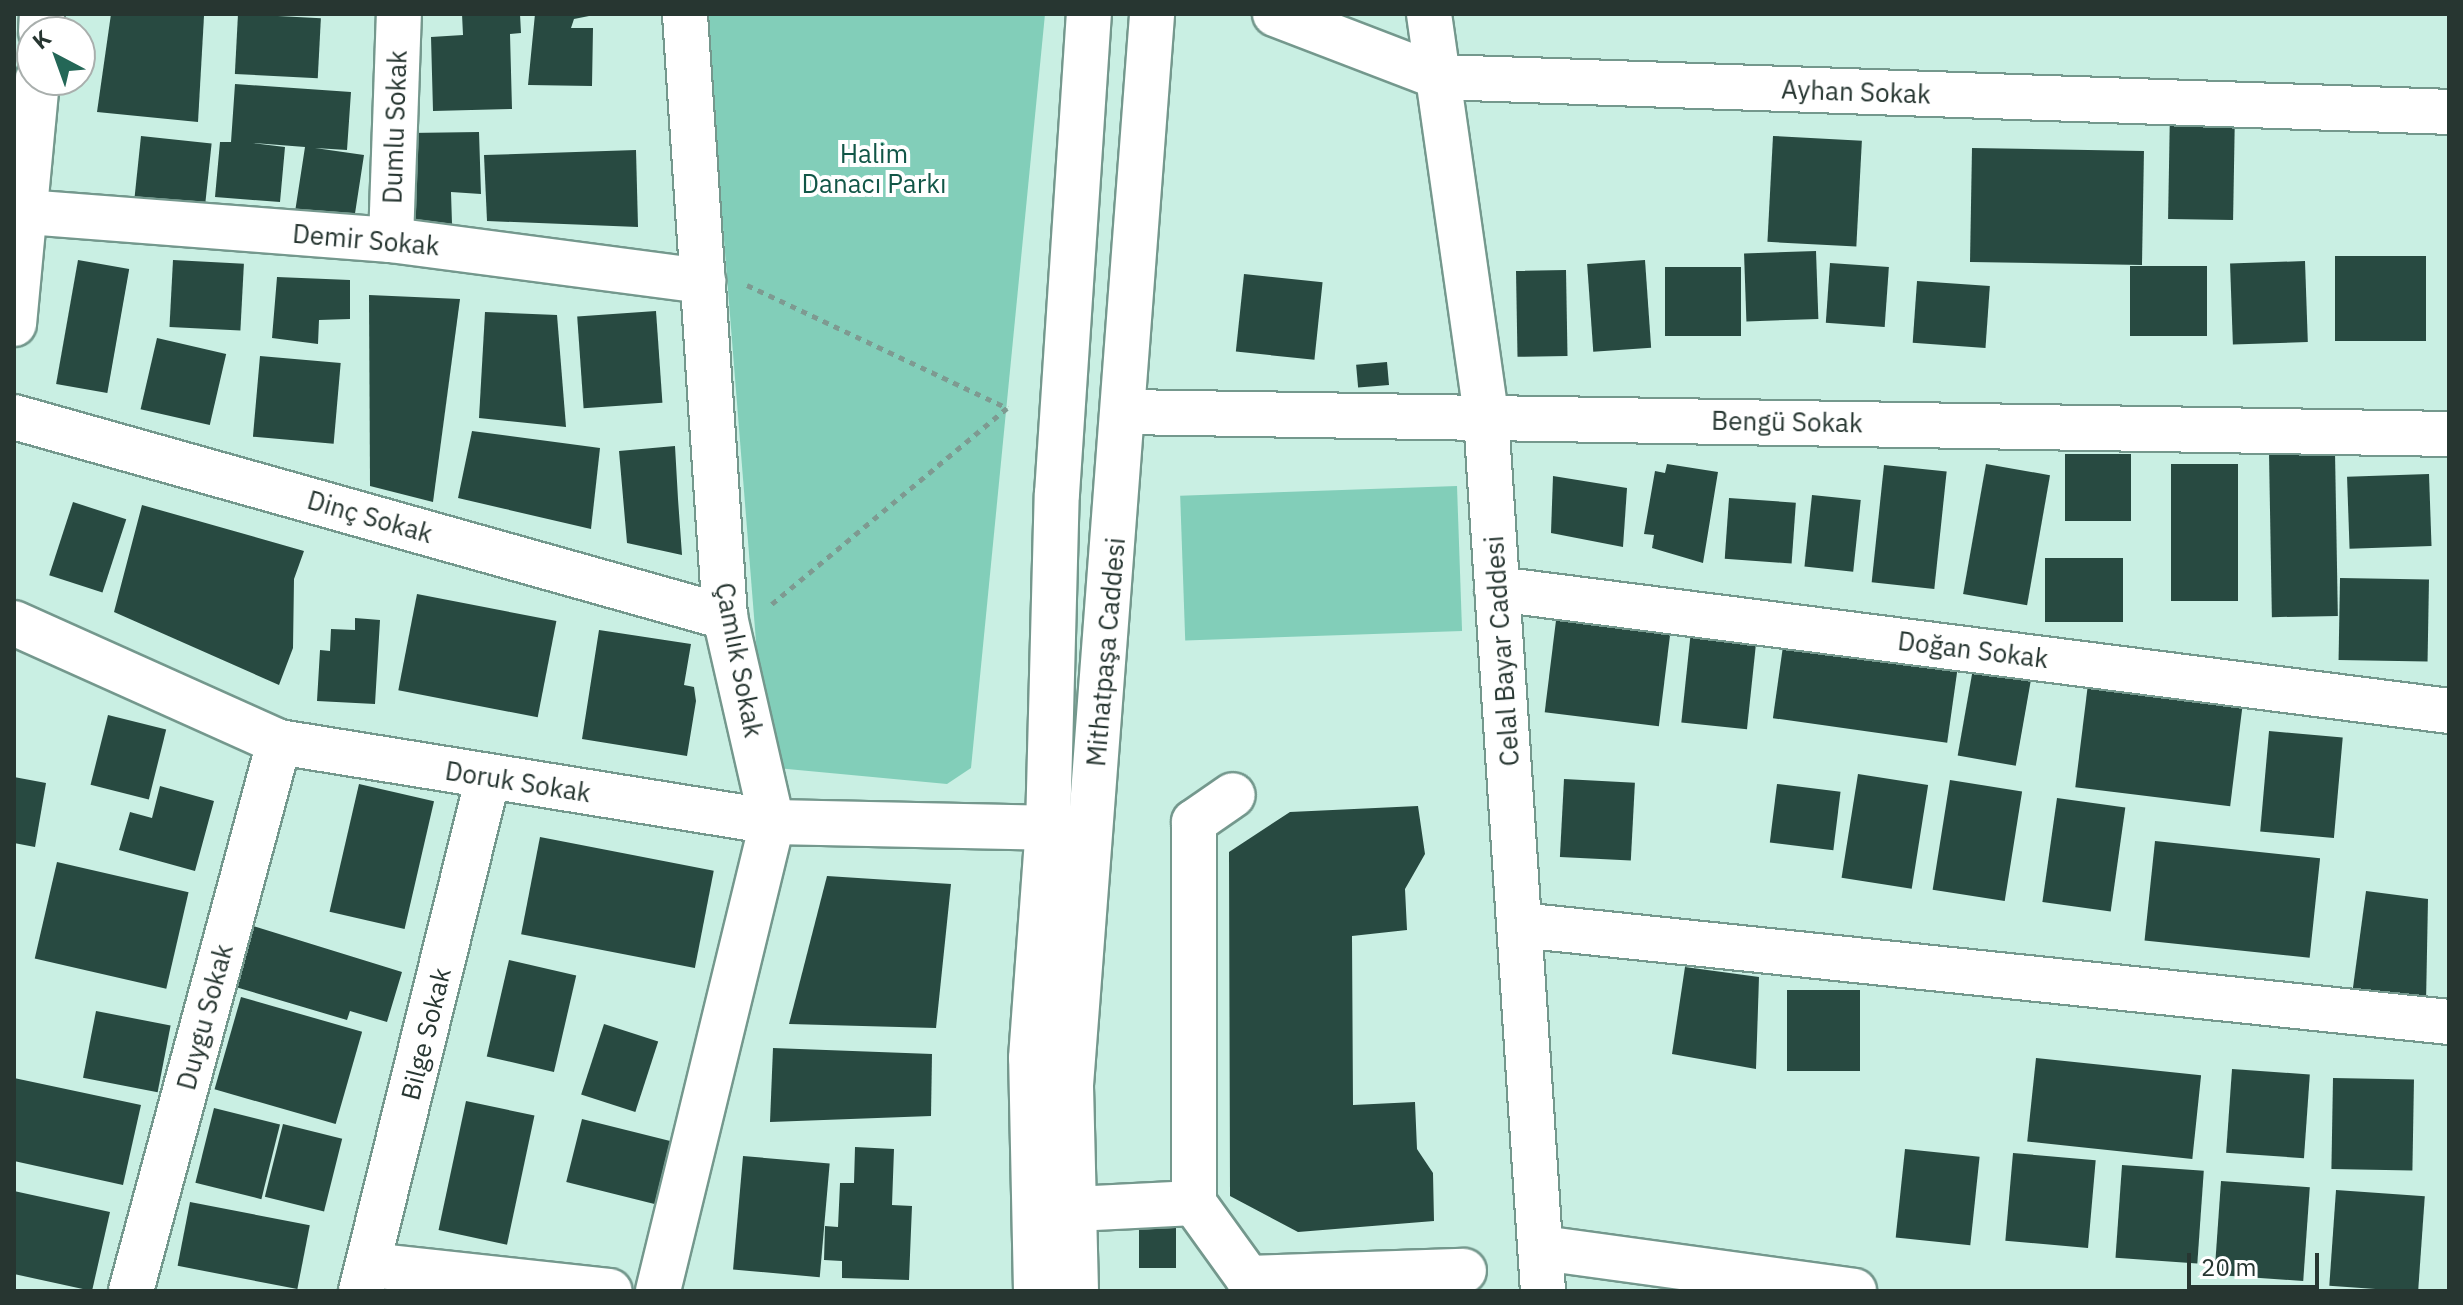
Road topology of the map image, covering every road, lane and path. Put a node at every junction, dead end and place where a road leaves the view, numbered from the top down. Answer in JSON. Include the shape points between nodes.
{"nodes":[{"id":1,"x":399,"y":14,"type":"edge"},
{"id":2,"x":685,"y":14,"type":"edge"},
{"id":3,"x":1089,"y":14,"type":"edge"},
{"id":4,"x":1152,"y":14,"type":"edge"},
{"id":5,"x":1275,"y":14,"type":"edge"},
{"id":6,"x":1429,"y":14,"type":"edge"},
{"id":7,"x":1439,"y":77,"type":"junction"},
{"id":8,"x":36,"y":96,"type":"edge"},
{"id":9,"x":2449,"y":112,"type":"edge"},
{"id":10,"x":27,"y":212,"type":"junction"},
{"id":11,"x":391,"y":240,"type":"junction"},
{"id":12,"x":722,"y":282,"type":"junction"},
{"id":13,"x":14,"y":324,"type":"edge"},
{"id":14,"x":1125,"y":412,"type":"junction"},
{"id":15,"x":14,"y":417,"type":"edge"},
{"id":16,"x":1486,"y":417,"type":"junction"},
{"id":17,"x":2449,"y":434,"type":"edge"},
{"id":18,"x":1497,"y":589,"type":"junction"},
{"id":19,"x":740,"y":617,"type":"junction"},
{"id":20,"x":14,"y":623,"type":"edge"},
{"id":21,"x":2449,"y":711,"type":"edge"},
{"id":22,"x":279,"y":742,"type":"junction"},
{"id":23,"x":488,"y":777,"type":"junction"},
{"id":24,"x":1233,"y":795,"type":"dead end"},
{"id":25,"x":772,"y":822,"type":"junction"},
{"id":26,"x":1048,"y":828,"type":"junction"},
{"id":27,"x":1520,"y":925,"type":"junction"},
{"id":28,"x":2449,"y":1022,"type":"edge"},
{"id":29,"x":1194,"y":1203,"type":"junction"},
{"id":30,"x":1074,"y":1209,"type":"junction"},
{"id":31,"x":1542,"y":1248,"type":"junction"},
{"id":32,"x":1464,"y":1271,"type":"dead end"},
{"id":33,"x":366,"y":1278,"type":"edge"},
{"id":34,"x":131,"y":1291,"type":"edge"},
{"id":35,"x":610,"y":1291,"type":"edge"},
{"id":36,"x":658,"y":1291,"type":"edge"},
{"id":37,"x":1036,"y":1291,"type":"edge"},
{"id":38,"x":1076,"y":1291,"type":"edge"},
{"id":39,"x":1543,"y":1291,"type":"edge"},
{"id":40,"x":1854,"y":1291,"type":"edge"}],
"edges":[{"from":1,"to":11,"type":"street","name":"Dumlu Sokak"},
{"from":2,"to":12,"type":"street","name":"Çamlık Sokak"},
{"from":3,"to":26,"type":"street","name":"Mithatpaşa Caddesi","via":[[1057,494]]},
{"from":4,"to":14,"type":"street","name":"Mithatpaşa Caddesi"},
{"from":5,"to":7,"type":"street","name":"Ayhan Sokak"},
{"from":6,"to":7,"type":"street","name":"Celal Bayar Caddesi"},
{"from":7,"to":9,"type":"street","name":"Ayhan Sokak"},
{"from":7,"to":16,"type":"street","name":"Celal Bayar Caddesi"},
{"from":8,"to":10,"type":"street"},
{"from":10,"to":11,"type":"street","name":"Demir Sokak"},
{"from":10,"to":13,"type":"street"},
{"from":11,"to":12,"type":"street","name":"Demir Sokak"},
{"from":12,"to":19,"type":"street","name":"Çamlık Sokak"},
{"from":12,"to":19,"type":"path","via":[[1007,408]]},
{"from":14,"to":16,"type":"street","name":"Bengü Sokak"},
{"from":14,"to":30,"type":"street","name":"Mithatpaşa Caddesi","via":[[1071,1085]]},
{"from":15,"to":19,"type":"street","name":"Dinç Sokak"},
{"from":16,"to":17,"type":"street","name":"Bengü Sokak"},
{"from":16,"to":18,"type":"street","name":"Celal Bayar Caddesi"},
{"from":18,"to":21,"type":"street","name":"Doğan Sokak"},
{"from":18,"to":27,"type":"street","name":"Celal Bayar Caddesi"},
{"from":19,"to":25,"type":"street","name":"Çamlık Sokak"},
{"from":20,"to":22,"type":"street","name":"Doruk Sokak"},
{"from":22,"to":23,"type":"street","name":"Doruk Sokak"},
{"from":22,"to":34,"type":"street","name":"Duygu Sokak"},
{"from":23,"to":25,"type":"street","name":"Doruk Sokak"},
{"from":23,"to":33,"type":"street","name":"Bilge Sokak"},
{"from":24,"to":29,"type":"street","via":[[1194,822]]},
{"from":25,"to":26,"type":"street","name":"Doruk Sokak"},
{"from":25,"to":36,"type":"street","name":"Çamlık Sokak"},
{"from":26,"to":37,"type":"street","name":"Mithatpaşa Caddesi","via":[[1031,1058]]},
{"from":27,"to":28,"type":"street"},
{"from":27,"to":31,"type":"street","name":"Celal Bayar Caddesi"},
{"from":29,"to":30,"type":"street"},
{"from":29,"to":32,"type":"street","via":[[1248,1278]]},
{"from":30,"to":38,"type":"street","name":"Mithatpaşa Caddesi"},
{"from":31,"to":39,"type":"street","name":"Celal Bayar Caddesi"},
{"from":31,"to":40,"type":"street"},
{"from":33,"to":35,"type":"street"}]}
